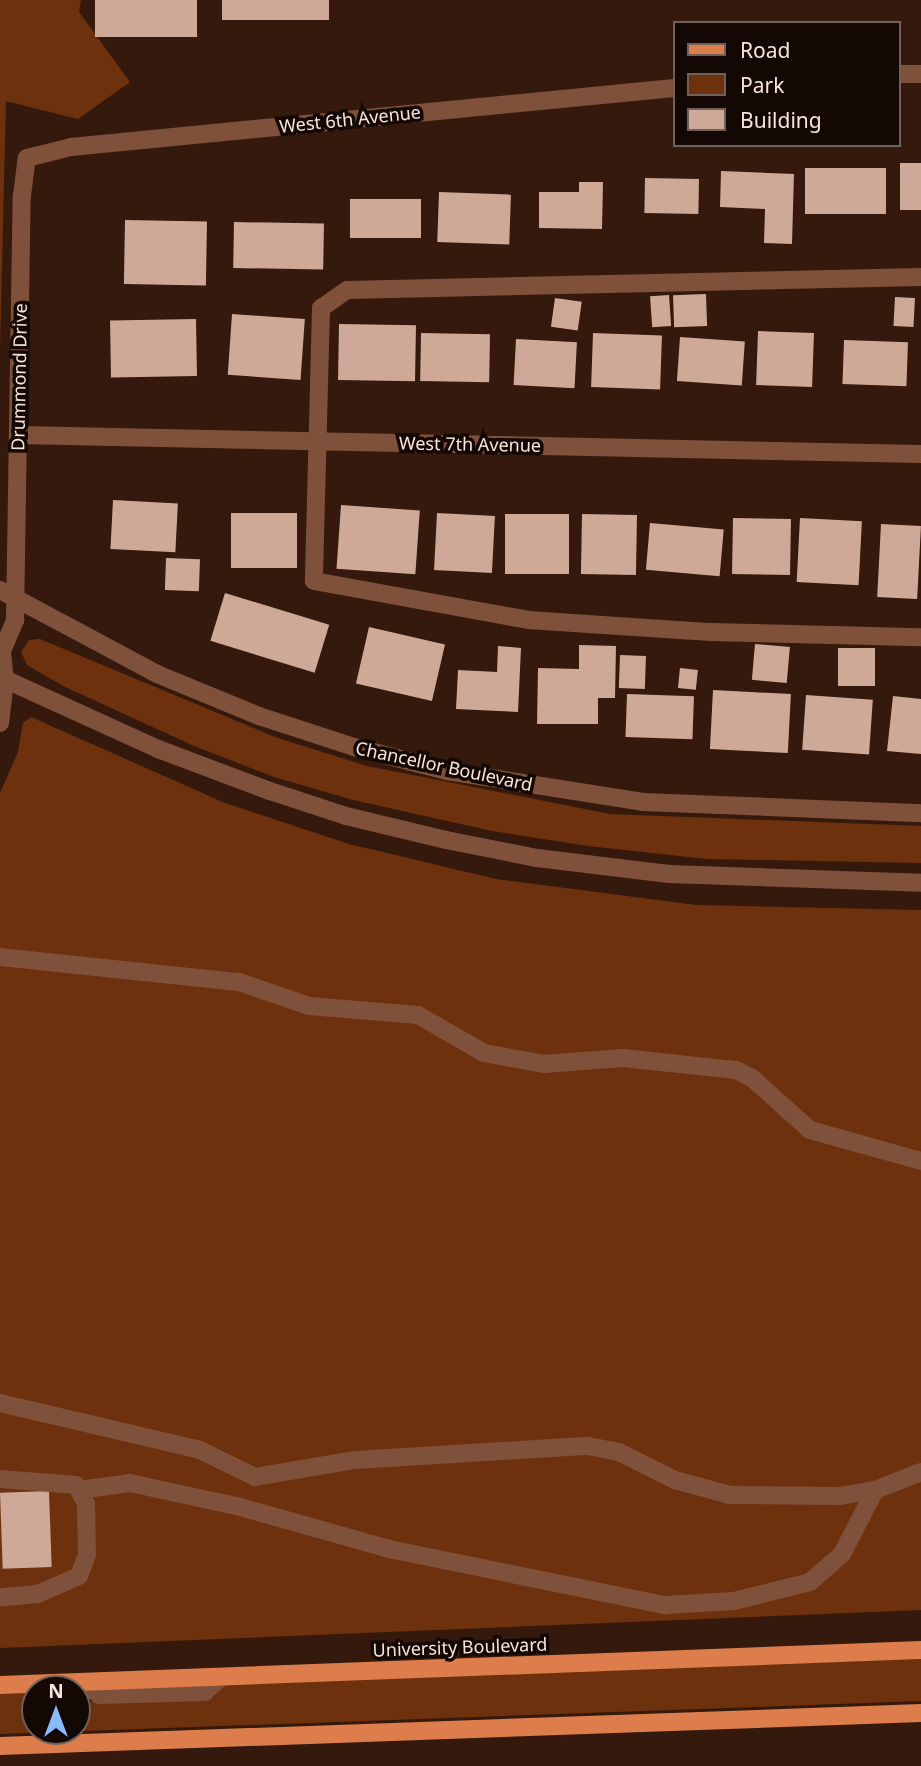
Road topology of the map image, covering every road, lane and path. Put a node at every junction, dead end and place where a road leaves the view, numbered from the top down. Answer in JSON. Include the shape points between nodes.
{"nodes":[{"id":1,"x":900,"y":74,"type":"edge"},
{"id":2,"x":921,"y":74,"type":"edge"},
{"id":3,"x":673,"y":88,"type":"edge"},
{"id":4,"x":27,"y":158,"type":"joint"},
{"id":5,"x":921,"y":277,"type":"edge"},
{"id":6,"x":0,"y":401,"type":"edge"},
{"id":7,"x":19,"y":402,"type":"junction"},
{"id":8,"x":19,"y":435,"type":"junction"},
{"id":9,"x":315,"y":441,"type":"junction"},
{"id":10,"x":921,"y":454,"type":"edge"},
{"id":11,"x":6,"y":594,"type":"edge"},
{"id":12,"x":921,"y":638,"type":"edge"},
{"id":13,"x":2,"y":679,"type":"edge"},
{"id":14,"x":0,"y":723,"type":"edge"},
{"id":15,"x":921,"y":813,"type":"edge"},
{"id":16,"x":921,"y":883,"type":"edge"},
{"id":17,"x":0,"y":957,"type":"edge"},
{"id":18,"x":921,"y":1161,"type":"edge"},
{"id":19,"x":0,"y":1403,"type":"edge"},
{"id":20,"x":921,"y":1472,"type":"edge"},
{"id":21,"x":0,"y":1479,"type":"edge"},
{"id":22,"x":79,"y":1490,"type":"junction"},
{"id":23,"x":875,"y":1490,"type":"junction"},
{"id":24,"x":0,"y":1597,"type":"edge"},
{"id":25,"x":921,"y":1650,"type":"edge"},
{"id":26,"x":0,"y":1685,"type":"edge"},
{"id":27,"x":921,"y":1713,"type":"edge"},
{"id":28,"x":0,"y":1746,"type":"edge"}],
"edges":[{"from":1,"to":2,"type":"street"},
{"from":3,"to":4,"type":"street","name":"West 6th Avenue","via":[[71,147]]},
{"from":4,"to":7,"type":"street","name":"Drummond Drive","via":[[22,196]]},
{"from":5,"to":9,"type":"street","via":[[758,277],[347,290],[321,308]]},
{"from":6,"to":7,"type":"street"},
{"from":7,"to":8,"type":"street","name":"Drummond Drive"},
{"from":8,"to":9,"type":"street","name":"West 7th Avenue"},
{"from":8,"to":11,"type":"street","name":"Drummond Drive"},
{"from":9,"to":10,"type":"street","name":"West 7th Avenue"},
{"from":9,"to":12,"type":"street","via":[[314,581],[528,621]]},
{"from":11,"to":13,"type":"street","name":"Drummond Drive","via":[[15,621],[2,651]]},
{"from":11,"to":15,"type":"street","name":"Chancellor Boulevard","via":[[157,674],[259,716],[447,771],[643,802]]},
{"from":13,"to":14,"type":"street","name":"Drummond Drive"},
{"from":13,"to":16,"type":"street","via":[[158,749],[270,790],[346,816],[446,840],[537,858],[669,874]]},
{"from":17,"to":18,"type":"street","via":[[239,982],[309,1006],[347,1013],[418,1015],[484,1054],[544,1063],[623,1058],[736,1070],[752,1078],[810,1130]]},
{"from":19,"to":23,"type":"street","via":[[200,1450],[255,1477],[356,1460],[588,1446],[619,1452],[675,1479],[730,1495],[840,1496]]},
{"from":20,"to":23,"type":"street"},
{"from":21,"to":22,"type":"street","via":[[76,1485]]},
{"from":22,"to":23,"type":"street","via":[[130,1483],[240,1507],[389,1549],[664,1605],[734,1601],[810,1581],[842,1555]]},
{"from":22,"to":24,"type":"street","via":[[86,1504],[87,1555],[79,1576],[38,1594]]},
{"from":25,"to":26,"type":"main road","name":"University Boulevard"},
{"from":27,"to":28,"type":"main road"}]}
